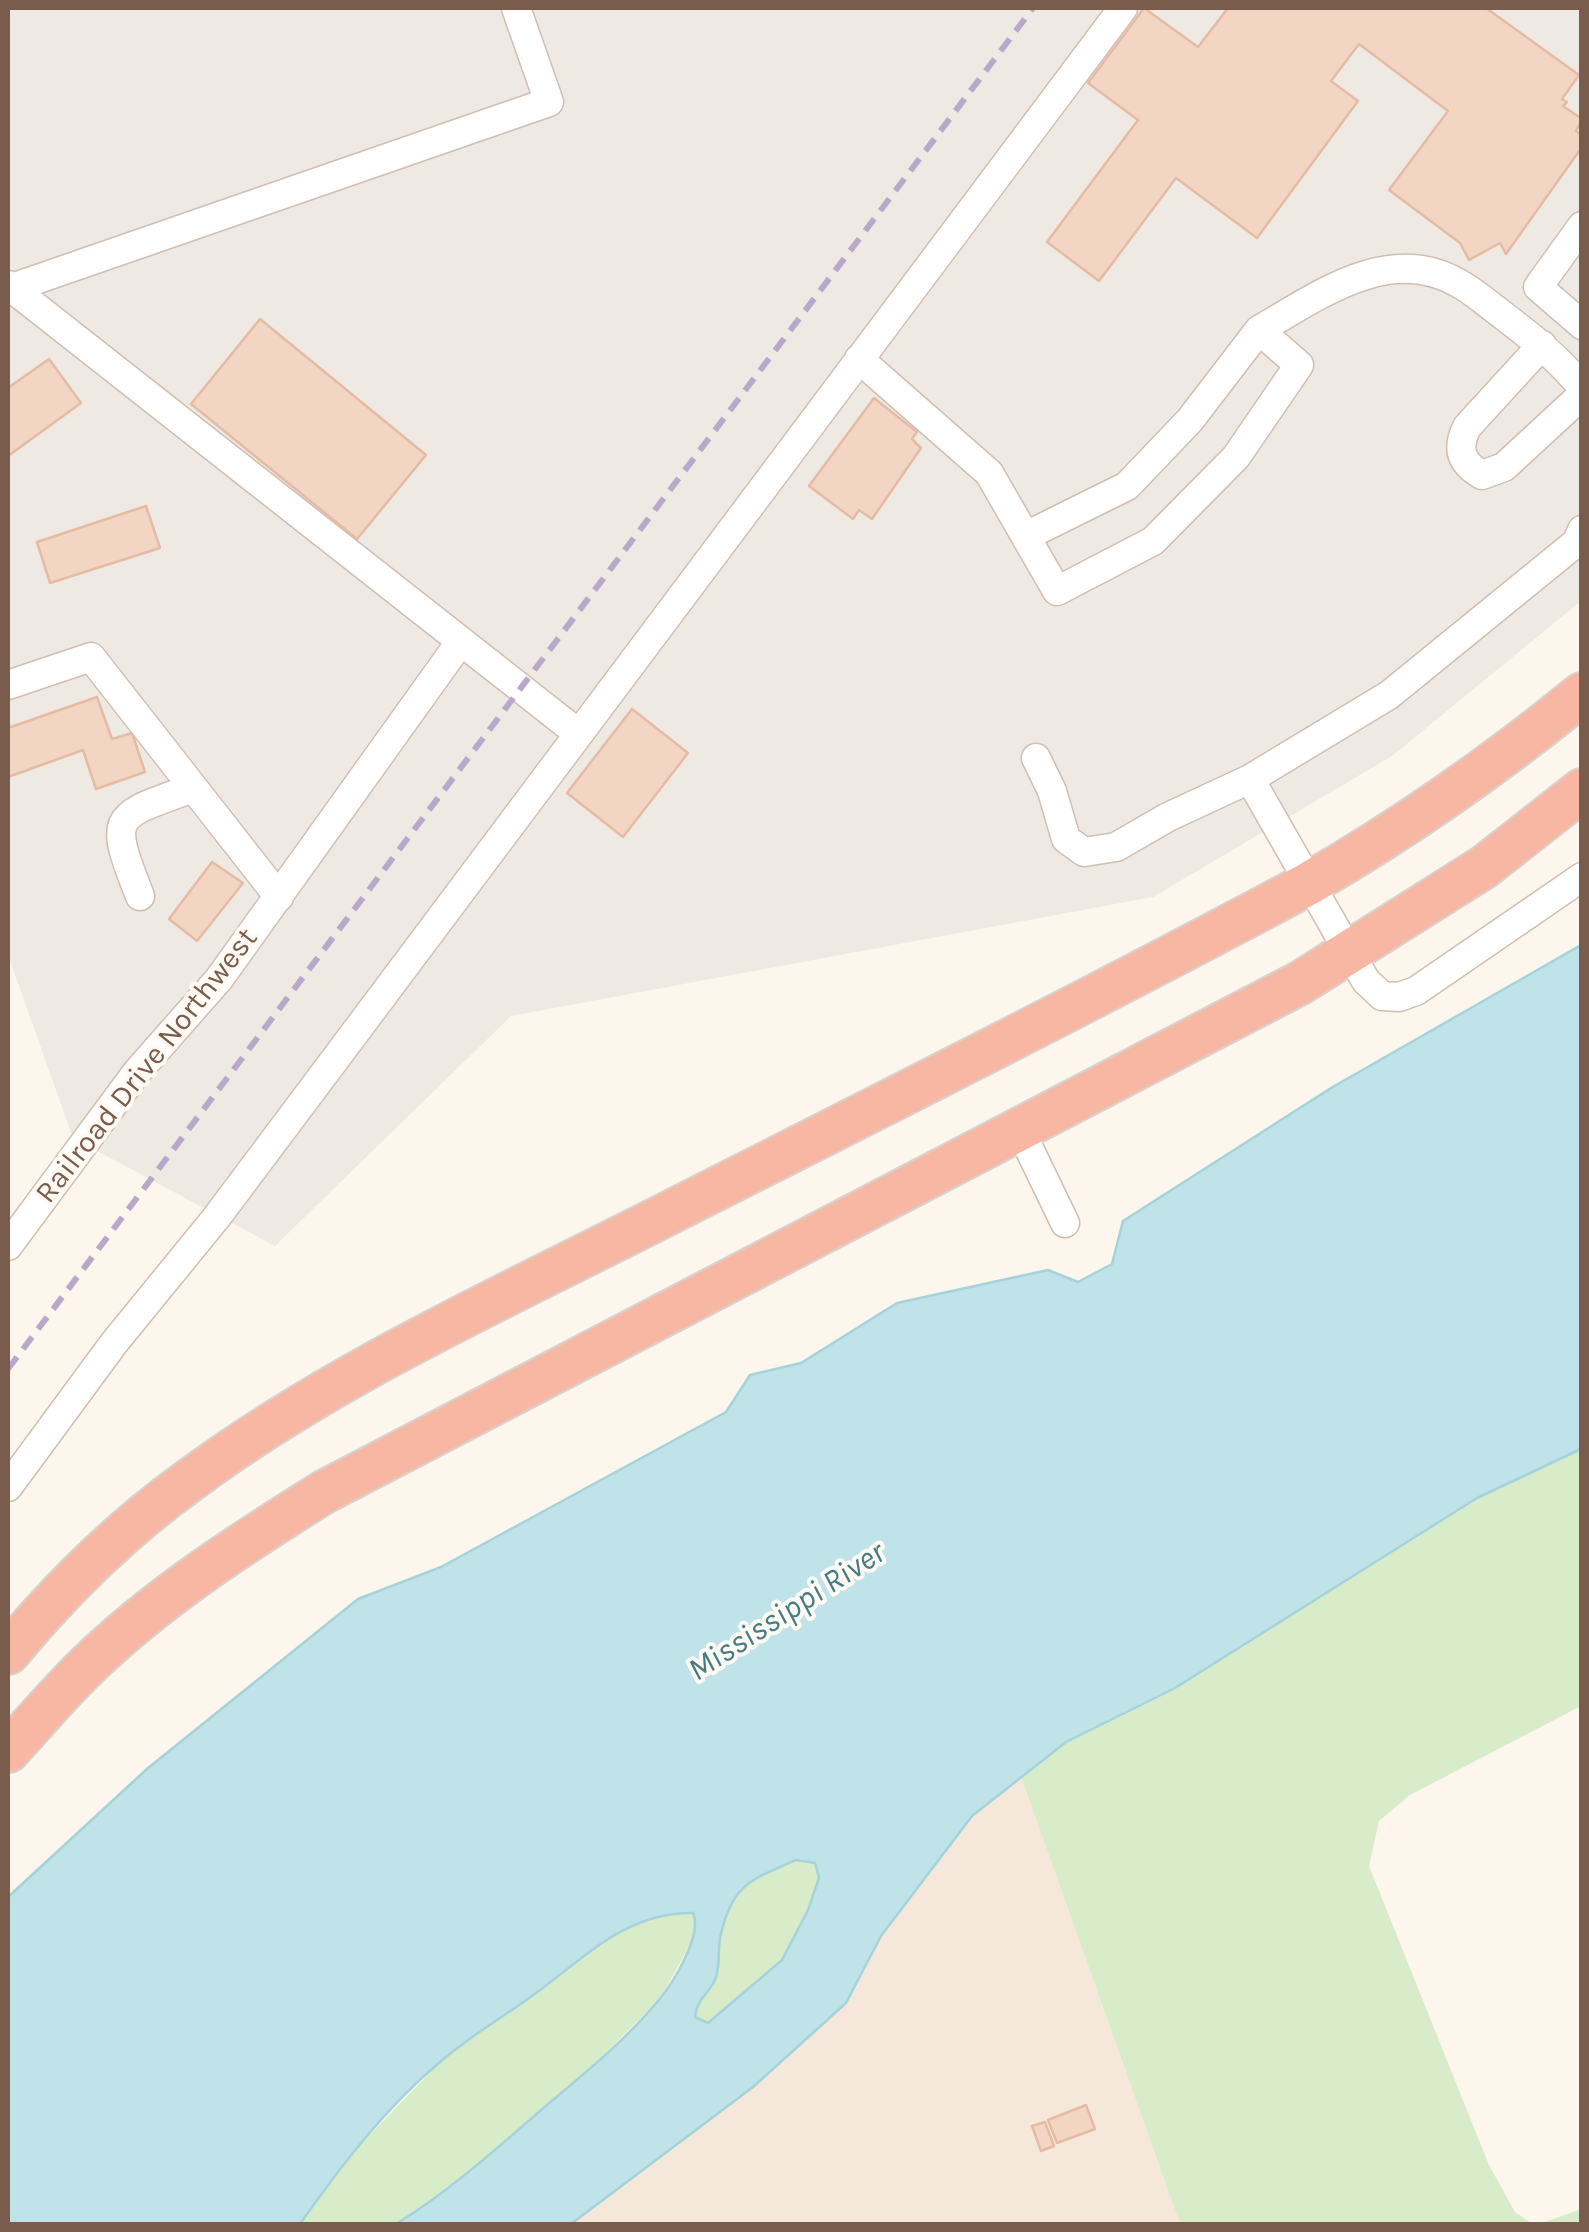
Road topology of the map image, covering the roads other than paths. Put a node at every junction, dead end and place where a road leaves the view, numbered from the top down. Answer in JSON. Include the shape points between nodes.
{"nodes":[{"id":1,"x":516,"y":8,"type":"edge"},
{"id":2,"x":1123,"y":8,"type":"edge"},
{"id":3,"x":1582,"y":226,"type":"edge"},
{"id":4,"x":10,"y":287,"type":"edge"},
{"id":5,"x":1582,"y":328,"type":"edge"},
{"id":6,"x":1260,"y":330,"type":"junction"},
{"id":7,"x":1550,"y":352,"type":"junction"},
{"id":8,"x":860,"y":359,"type":"junction"},
{"id":9,"x":1582,"y":387,"type":"edge"},
{"id":10,"x":1582,"y":395,"type":"edge"},
{"id":11,"x":1582,"y":530,"type":"edge"},
{"id":12,"x":1026,"y":536,"type":"junction"},
{"id":13,"x":461,"y":641,"type":"junction"},
{"id":14,"x":8,"y":684,"type":"edge"},
{"id":15,"x":1582,"y":694,"type":"edge"},
{"id":16,"x":580,"y":734,"type":"junction"},
{"id":17,"x":1036,"y":758,"type":"dead end"},
{"id":18,"x":1250,"y":779,"type":"junction"},
{"id":19,"x":193,"y":788,"type":"junction"},
{"id":20,"x":1582,"y":790,"type":"edge"},
{"id":21,"x":1582,"y":877,"type":"edge"},
{"id":22,"x":1308,"y":884,"type":"junction"},
{"id":23,"x":283,"y":892,"type":"junction"},
{"id":24,"x":140,"y":896,"type":"dead end"},
{"id":25,"x":1350,"y":954,"type":"junction"},
{"id":26,"x":1021,"y":1132,"type":"junction"},
{"id":27,"x":1065,"y":1223,"type":"dead end"},
{"id":28,"x":8,"y":1246,"type":"edge"},
{"id":29,"x":8,"y":1487,"type":"edge"},
{"id":30,"x":8,"y":1653,"type":"edge"},
{"id":31,"x":8,"y":1751,"type":"edge"}],
"edges":[{"from":1,"to":4,"type":"street","via":[[549,102]]},
{"from":2,"to":8,"type":"street"},
{"from":3,"to":5,"type":"street","via":[[1538,286]]},
{"from":4,"to":13,"type":"street"},
{"from":5,"to":7,"type":"street"},
{"from":6,"to":7,"type":"street","via":[[1374,271],[1419,268],[1457,282]]},
{"from":6,"to":12,"type":"street","via":[[1128,486]]},
{"from":6,"to":12,"type":"street","via":[[1299,364],[1236,456],[1152,541],[1057,591]]},
{"from":7,"to":9,"type":"street"},
{"from":7,"to":10,"type":"street","via":[[1468,427],[1460,441],[1468,467],[1482,476],[1494,473]]},
{"from":8,"to":12,"type":"street","via":[[989,473]]},
{"from":8,"to":16,"type":"street"},
{"from":11,"to":18,"type":"street","via":[[1577,542],[1388,695]]},
{"from":13,"to":16,"type":"street"},
{"from":13,"to":23,"type":"street","name":"Railroad Drive Northwest"},
{"from":14,"to":19,"type":"street","via":[[91,656]]},
{"from":15,"to":22,"type":"highway","via":[[1482,773]]},
{"from":16,"to":29,"type":"street"},
{"from":17,"to":18,"type":"street","via":[[1066,839],[1084,852],[1116,847]]},
{"from":18,"to":22,"type":"street"},
{"from":19,"to":23,"type":"street"},
{"from":19,"to":24,"type":"street","via":[[131,812],[123,822],[119,839]]},
{"from":20,"to":25,"type":"highway","via":[[1484,866]]},
{"from":21,"to":25,"type":"street","via":[[1399,997],[1374,990]]},
{"from":22,"to":25,"type":"street"},
{"from":22,"to":30,"type":"highway","via":[[293,1412],[146,1514]]},
{"from":23,"to":28,"type":"street","name":"Railroad Drive Northwest"},
{"from":25,"to":26,"type":"highway"},
{"from":26,"to":27,"type":"street"},
{"from":26,"to":31,"type":"highway","via":[[295,1510],[150,1611],[89,1664]]}]}
